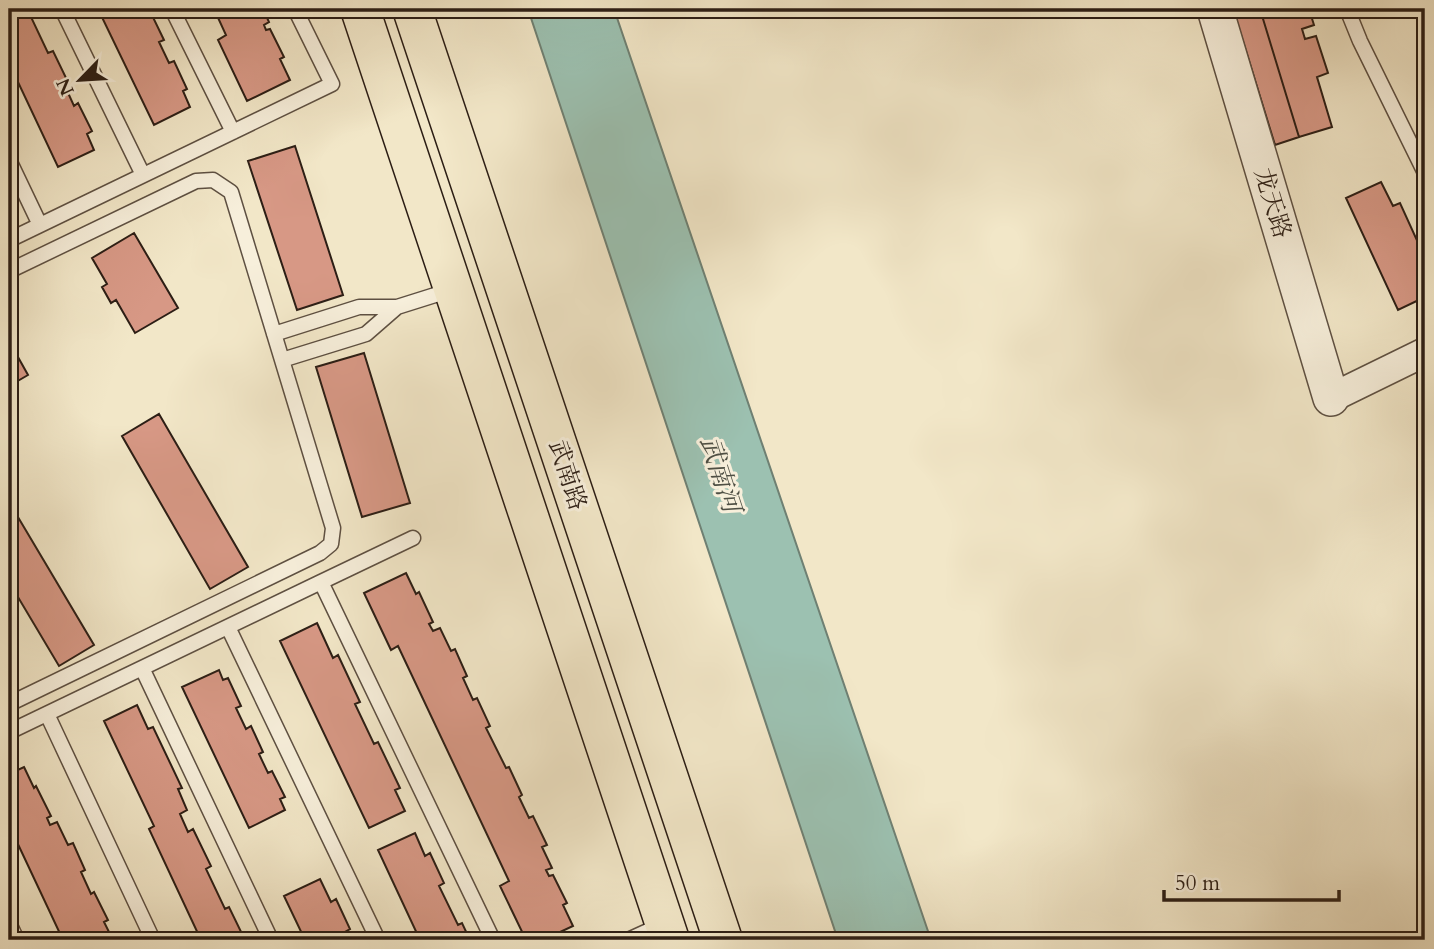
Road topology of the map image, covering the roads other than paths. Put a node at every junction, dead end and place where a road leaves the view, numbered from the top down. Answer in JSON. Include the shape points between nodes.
{"nodes":[{"id":1,"x":62,"y":9,"type":"edge"},
{"id":2,"x":172,"y":9,"type":"edge"},
{"id":3,"x":295,"y":9,"type":"edge"},
{"id":4,"x":360,"y":9,"type":"edge"},
{"id":5,"x":412,"y":9,"type":"edge"},
{"id":6,"x":1215,"y":9,"type":"edge"},
{"id":7,"x":1347,"y":9,"type":"edge"},
{"id":8,"x":233,"y":132,"type":"junction"},
{"id":9,"x":9,"y":160,"type":"edge"},
{"id":10,"x":1425,"y":173,"type":"edge"},
{"id":11,"x":143,"y":175,"type":"junction"},
{"id":12,"x":40,"y":225,"type":"junction"},
{"id":13,"x":9,"y":240,"type":"edge"},
{"id":14,"x":9,"y":271,"type":"edge"},
{"id":15,"x":453,"y":289,"type":"junction"},
{"id":16,"x":397,"y":307,"type":"junction"},
{"id":17,"x":274,"y":334,"type":"junction"},
{"id":18,"x":1425,"y":352,"type":"edge"},
{"id":19,"x":282,"y":360,"type":"junction"},
{"id":20,"x":1331,"y":398,"type":"joint"},
{"id":21,"x":413,"y":538,"type":"dead end"},
{"id":22,"x":321,"y":582,"type":"junction"},
{"id":23,"x":228,"y":627,"type":"junction"},
{"id":24,"x":142,"y":668,"type":"junction"},
{"id":25,"x":9,"y":704,"type":"edge"},
{"id":26,"x":47,"y":714,"type":"junction"},
{"id":27,"x":9,"y":732,"type":"edge"},
{"id":28,"x":9,"y":923,"type":"edge"},
{"id":29,"x":667,"y":932,"type":"edge"},
{"id":30,"x":17,"y":940,"type":"edge"},
{"id":31,"x":153,"y":940,"type":"edge"},
{"id":32,"x":271,"y":940,"type":"edge"},
{"id":33,"x":378,"y":940,"type":"edge"},
{"id":34,"x":493,"y":940,"type":"edge"},
{"id":35,"x":628,"y":940,"type":"edge"},
{"id":36,"x":723,"y":940,"type":"edge"}],
"edges":[{"from":1,"to":11,"type":"lane"},
{"from":2,"to":8,"type":"lane"},
{"from":3,"to":8,"type":"lane","via":[[332,85]]},
{"from":4,"to":15,"type":"main road","name":"武南路"},
{"from":5,"to":36,"type":"main road","name":"武南路"},
{"from":6,"to":20,"type":"street","name":"龙天路"},
{"from":7,"to":10,"type":"lane"},
{"from":8,"to":11,"type":"lane"},
{"from":9,"to":12,"type":"lane"},
{"from":11,"to":12,"type":"lane"},
{"from":12,"to":13,"type":"lane"},
{"from":14,"to":17,"type":"lane","via":[[196,181],[213,180],[231,192]]},
{"from":15,"to":16,"type":"lane"},
{"from":15,"to":29,"type":"main road","name":"武南路"},
{"from":16,"to":17,"type":"lane","via":[[359,307]]},
{"from":16,"to":19,"type":"lane","via":[[366,334]]},
{"from":17,"to":19,"type":"lane"},
{"from":18,"to":20,"type":"street"},
{"from":19,"to":25,"type":"lane","via":[[333,528],[331,544]]},
{"from":21,"to":22,"type":"lane"},
{"from":22,"to":23,"type":"lane"},
{"from":22,"to":34,"type":"lane"},
{"from":23,"to":24,"type":"lane"},
{"from":23,"to":33,"type":"lane"},
{"from":24,"to":26,"type":"lane"},
{"from":24,"to":32,"type":"lane"},
{"from":26,"to":27,"type":"lane"},
{"from":26,"to":31,"type":"lane"},
{"from":28,"to":30,"type":"lane"},
{"from":29,"to":35,"type":"lane"}]}
